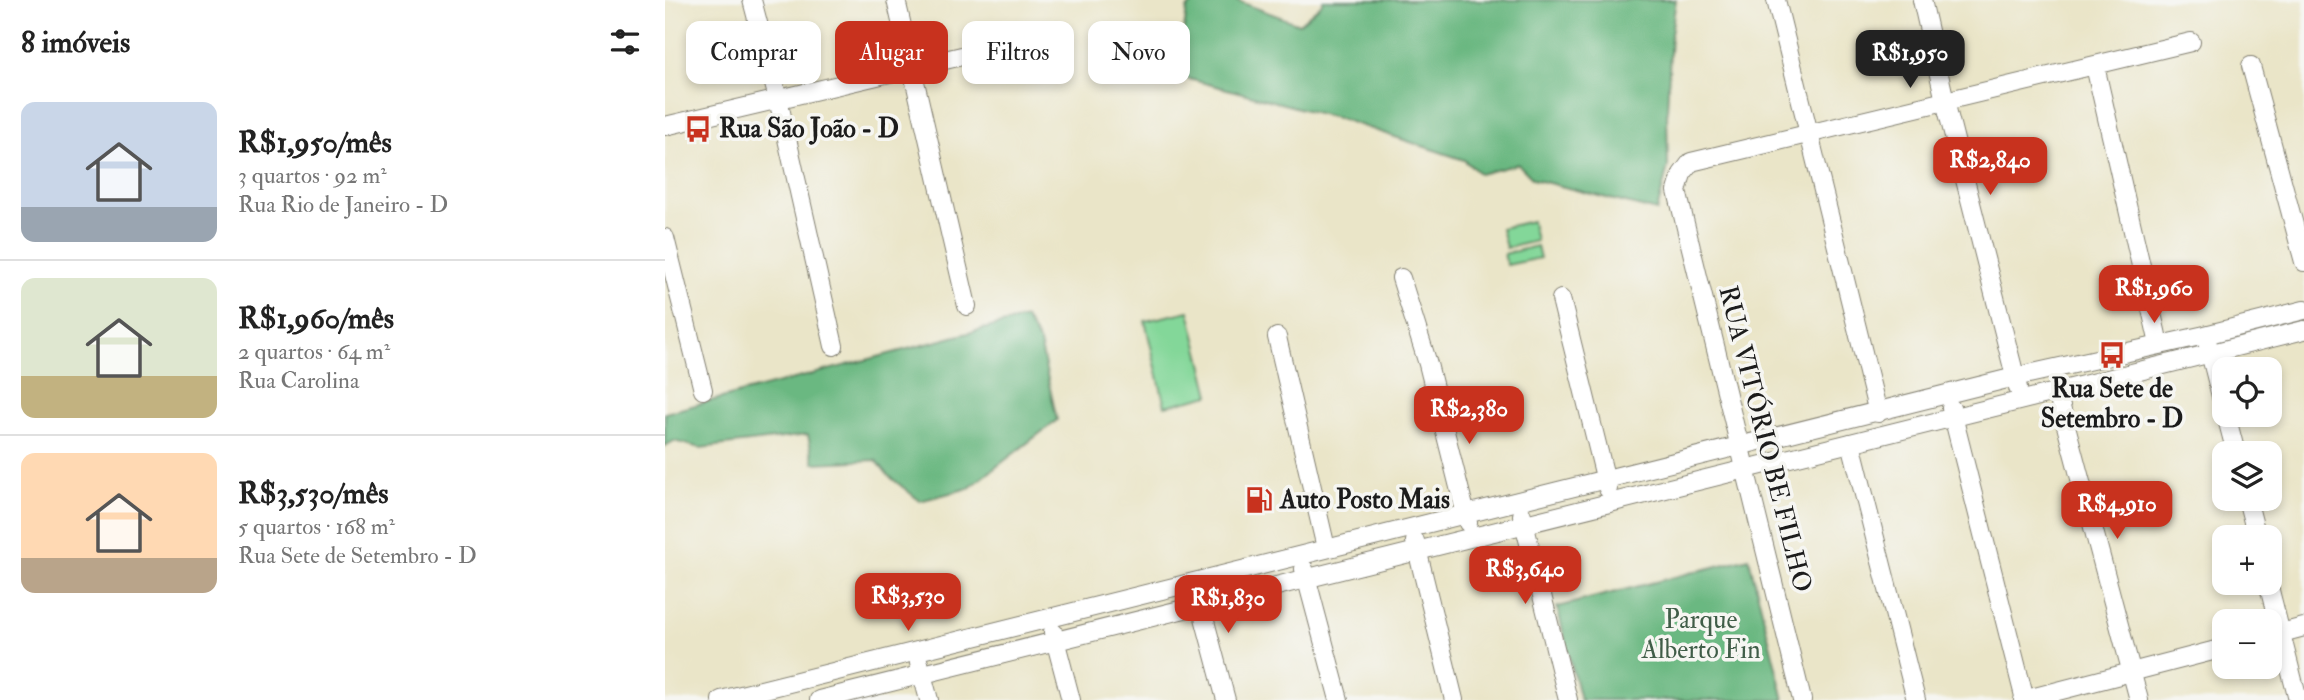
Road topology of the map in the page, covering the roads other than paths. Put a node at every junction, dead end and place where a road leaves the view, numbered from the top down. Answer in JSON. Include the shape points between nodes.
{"nodes":[{"id":1,"x":752,"y":0,"type":"edge"},
{"id":2,"x":896,"y":0,"type":"edge"},
{"id":3,"x":1776,"y":0,"type":"edge"},
{"id":4,"x":1922,"y":0,"type":"edge"},
{"id":5,"x":901,"y":21,"type":"edge"},
{"id":6,"x":2191,"y":43,"type":"dead end"},
{"id":7,"x":2095,"y":65,"type":"junction"},
{"id":8,"x":2251,"y":65,"type":"dead end"},
{"id":9,"x":841,"y":84,"type":"edge"},
{"id":10,"x":916,"y":84,"type":"edge"},
{"id":11,"x":778,"y":99,"type":"junction"},
{"id":12,"x":1945,"y":101,"type":"junction"},
{"id":13,"x":665,"y":126,"type":"edge"},
{"id":14,"x":1809,"y":133,"type":"junction"},
{"id":15,"x":665,"y":238,"type":"edge"},
{"id":16,"x":2304,"y":262,"type":"edge"},
{"id":17,"x":1401,"y":278,"type":"dead end"},
{"id":18,"x":1561,"y":299,"type":"dead end"},
{"id":19,"x":968,"y":306,"type":"dead end"},
{"id":20,"x":2304,"y":310,"type":"edge"},
{"id":21,"x":2304,"y":330,"type":"edge"},
{"id":22,"x":2205,"y":335,"type":"junction"},
{"id":23,"x":1277,"y":337,"type":"dead end"},
{"id":24,"x":2159,"y":344,"type":"junction"},
{"id":25,"x":834,"y":346,"type":"dead end"},
{"id":26,"x":2210,"y":353,"type":"junction"},
{"id":27,"x":2112,"y":355,"type":"junction"},
{"id":28,"x":2212,"y":361,"type":"edge"},
{"id":29,"x":2118,"y":375,"type":"junction"},
{"id":30,"x":2015,"y":377,"type":"junction"},
{"id":31,"x":703,"y":390,"type":"dead end"},
{"id":32,"x":2057,"y":392,"type":"junction"},
{"id":33,"x":1948,"y":395,"type":"junction"},
{"id":34,"x":2021,"y":401,"type":"junction"},
{"id":35,"x":1878,"y":413,"type":"junction"},
{"id":36,"x":1954,"y":418,"type":"junction"},
{"id":37,"x":1851,"y":443,"type":"junction"},
{"id":38,"x":1739,"y":446,"type":"junction"},
{"id":39,"x":1646,"y":469,"type":"junction"},
{"id":40,"x":1746,"y":471,"type":"junction"},
{"id":41,"x":1605,"y":479,"type":"junction"},
{"id":42,"x":1655,"y":492,"type":"junction"},
{"id":43,"x":1518,"y":502,"type":"junction"},
{"id":44,"x":1612,"y":503,"type":"junction"},
{"id":45,"x":1466,"y":513,"type":"junction"},
{"id":46,"x":1524,"y":525,"type":"junction"},
{"id":47,"x":1411,"y":527,"type":"junction"},
{"id":48,"x":1471,"y":537,"type":"junction"},
{"id":49,"x":1326,"y":548,"type":"junction"},
{"id":50,"x":1417,"y":552,"type":"junction"},
{"id":51,"x":1300,"y":555,"type":"junction"},
{"id":52,"x":1307,"y":579,"type":"junction"},
{"id":53,"x":1194,"y":580,"type":"junction"},
{"id":54,"x":1200,"y":604,"type":"junction"},
{"id":55,"x":1050,"y":618,"type":"junction"},
{"id":56,"x":2304,"y":627,"type":"edge"},
{"id":57,"x":2282,"y":632,"type":"edge"},
{"id":58,"x":1055,"y":642,"type":"junction"},
{"id":59,"x":916,"y":650,"type":"junction"},
{"id":60,"x":2212,"y":651,"type":"edge"},
{"id":61,"x":2282,"y":654,"type":"edge"},
{"id":62,"x":2131,"y":672,"type":"junction"},
{"id":63,"x":922,"y":674,"type":"junction"},
{"id":64,"x":777,"y":693,"type":"edge"},
{"id":65,"x":722,"y":700,"type":"edge"},
{"id":66,"x":819,"y":700,"type":"edge"},
{"id":67,"x":929,"y":700,"type":"edge"},
{"id":68,"x":1071,"y":700,"type":"edge"},
{"id":69,"x":1226,"y":700,"type":"edge"},
{"id":70,"x":1339,"y":700,"type":"edge"},
{"id":71,"x":1454,"y":700,"type":"edge"},
{"id":72,"x":1568,"y":700,"type":"edge"},
{"id":73,"x":1802,"y":700,"type":"edge"},
{"id":74,"x":1916,"y":700,"type":"edge"},
{"id":75,"x":2025,"y":700,"type":"edge"},
{"id":76,"x":2139,"y":700,"type":"edge"},
{"id":77,"x":2298,"y":700,"type":"edge"}],
"edges":[{"from":1,"to":11,"type":"street"},
{"from":2,"to":5,"type":"street"},
{"from":3,"to":14,"type":"street"},
{"from":4,"to":12,"type":"street"},
{"from":6,"to":7,"type":"street"},
{"from":7,"to":12,"type":"street"},
{"from":7,"to":24,"type":"street"},
{"from":8,"to":16,"type":"street"},
{"from":9,"to":11,"type":"street"},
{"from":10,"to":19,"type":"street"},
{"from":11,"to":13,"type":"street"},
{"from":11,"to":25,"type":"street"},
{"from":12,"to":14,"type":"street"},
{"from":12,"to":30,"type":"street"},
{"from":14,"to":35,"type":"street"},
{"from":14,"to":38,"type":"street","name":"RUA VITÓRIO BE FILHO","via":[[1691,162],[1677,191]]},
{"from":15,"to":31,"type":"street"},
{"from":17,"to":45,"type":"street","via":[[1429,364]]},
{"from":18,"to":41,"type":"street"},
{"from":20,"to":22,"type":"street"},
{"from":21,"to":26,"type":"street"},
{"from":22,"to":24,"type":"street"},
{"from":22,"to":26,"type":"street"},
{"from":23,"to":49,"type":"street"},
{"from":24,"to":27,"type":"street"},
{"from":26,"to":28,"type":"street"},
{"from":26,"to":29,"type":"street"},
{"from":27,"to":29,"type":"street"},
{"from":27,"to":30,"type":"street"},
{"from":29,"to":32,"type":"street"},
{"from":30,"to":33,"type":"street"},
{"from":30,"to":34,"type":"street"},
{"from":32,"to":34,"type":"street"},
{"from":32,"to":62,"type":"street"},
{"from":33,"to":35,"type":"street"},
{"from":33,"to":36,"type":"street"},
{"from":34,"to":36,"type":"street"},
{"from":35,"to":38,"type":"street"},
{"from":36,"to":37,"type":"street"},
{"from":36,"to":75,"type":"street"},
{"from":37,"to":40,"type":"street"},
{"from":37,"to":74,"type":"street"},
{"from":38,"to":39,"type":"street"},
{"from":38,"to":40,"type":"street","name":"RUA VITÓRIO BE FILHO"},
{"from":39,"to":41,"type":"street"},
{"from":39,"to":42,"type":"street"},
{"from":40,"to":42,"type":"street"},
{"from":40,"to":73,"type":"street","name":"RUA VITÓRIO BE FILHO"},
{"from":41,"to":43,"type":"street"},
{"from":41,"to":44,"type":"street"},
{"from":42,"to":44,"type":"street"},
{"from":43,"to":45,"type":"street"},
{"from":43,"to":46,"type":"street"},
{"from":44,"to":46,"type":"street"},
{"from":45,"to":47,"type":"street"},
{"from":45,"to":48,"type":"street"},
{"from":46,"to":48,"type":"street"},
{"from":46,"to":72,"type":"street"},
{"from":47,"to":49,"type":"street"},
{"from":47,"to":50,"type":"street"},
{"from":48,"to":50,"type":"street"},
{"from":49,"to":51,"type":"street"},
{"from":50,"to":52,"type":"street"},
{"from":50,"to":71,"type":"street"},
{"from":51,"to":52,"type":"street"},
{"from":51,"to":53,"type":"street"},
{"from":52,"to":54,"type":"street"},
{"from":52,"to":70,"type":"street"},
{"from":53,"to":54,"type":"street"},
{"from":53,"to":55,"type":"street"},
{"from":54,"to":58,"type":"street"},
{"from":54,"to":69,"type":"street"},
{"from":55,"to":58,"type":"street"},
{"from":55,"to":59,"type":"street"},
{"from":56,"to":57,"type":"street"},
{"from":58,"to":63,"type":"street"},
{"from":58,"to":68,"type":"street"},
{"from":59,"to":63,"type":"street"},
{"from":59,"to":64,"type":"street"},
{"from":60,"to":62,"type":"street"},
{"from":61,"to":77,"type":"street"},
{"from":62,"to":75,"type":"street"},
{"from":62,"to":76,"type":"street"},
{"from":63,"to":66,"type":"street"},
{"from":63,"to":67,"type":"street"},
{"from":64,"to":65,"type":"street"}]}
